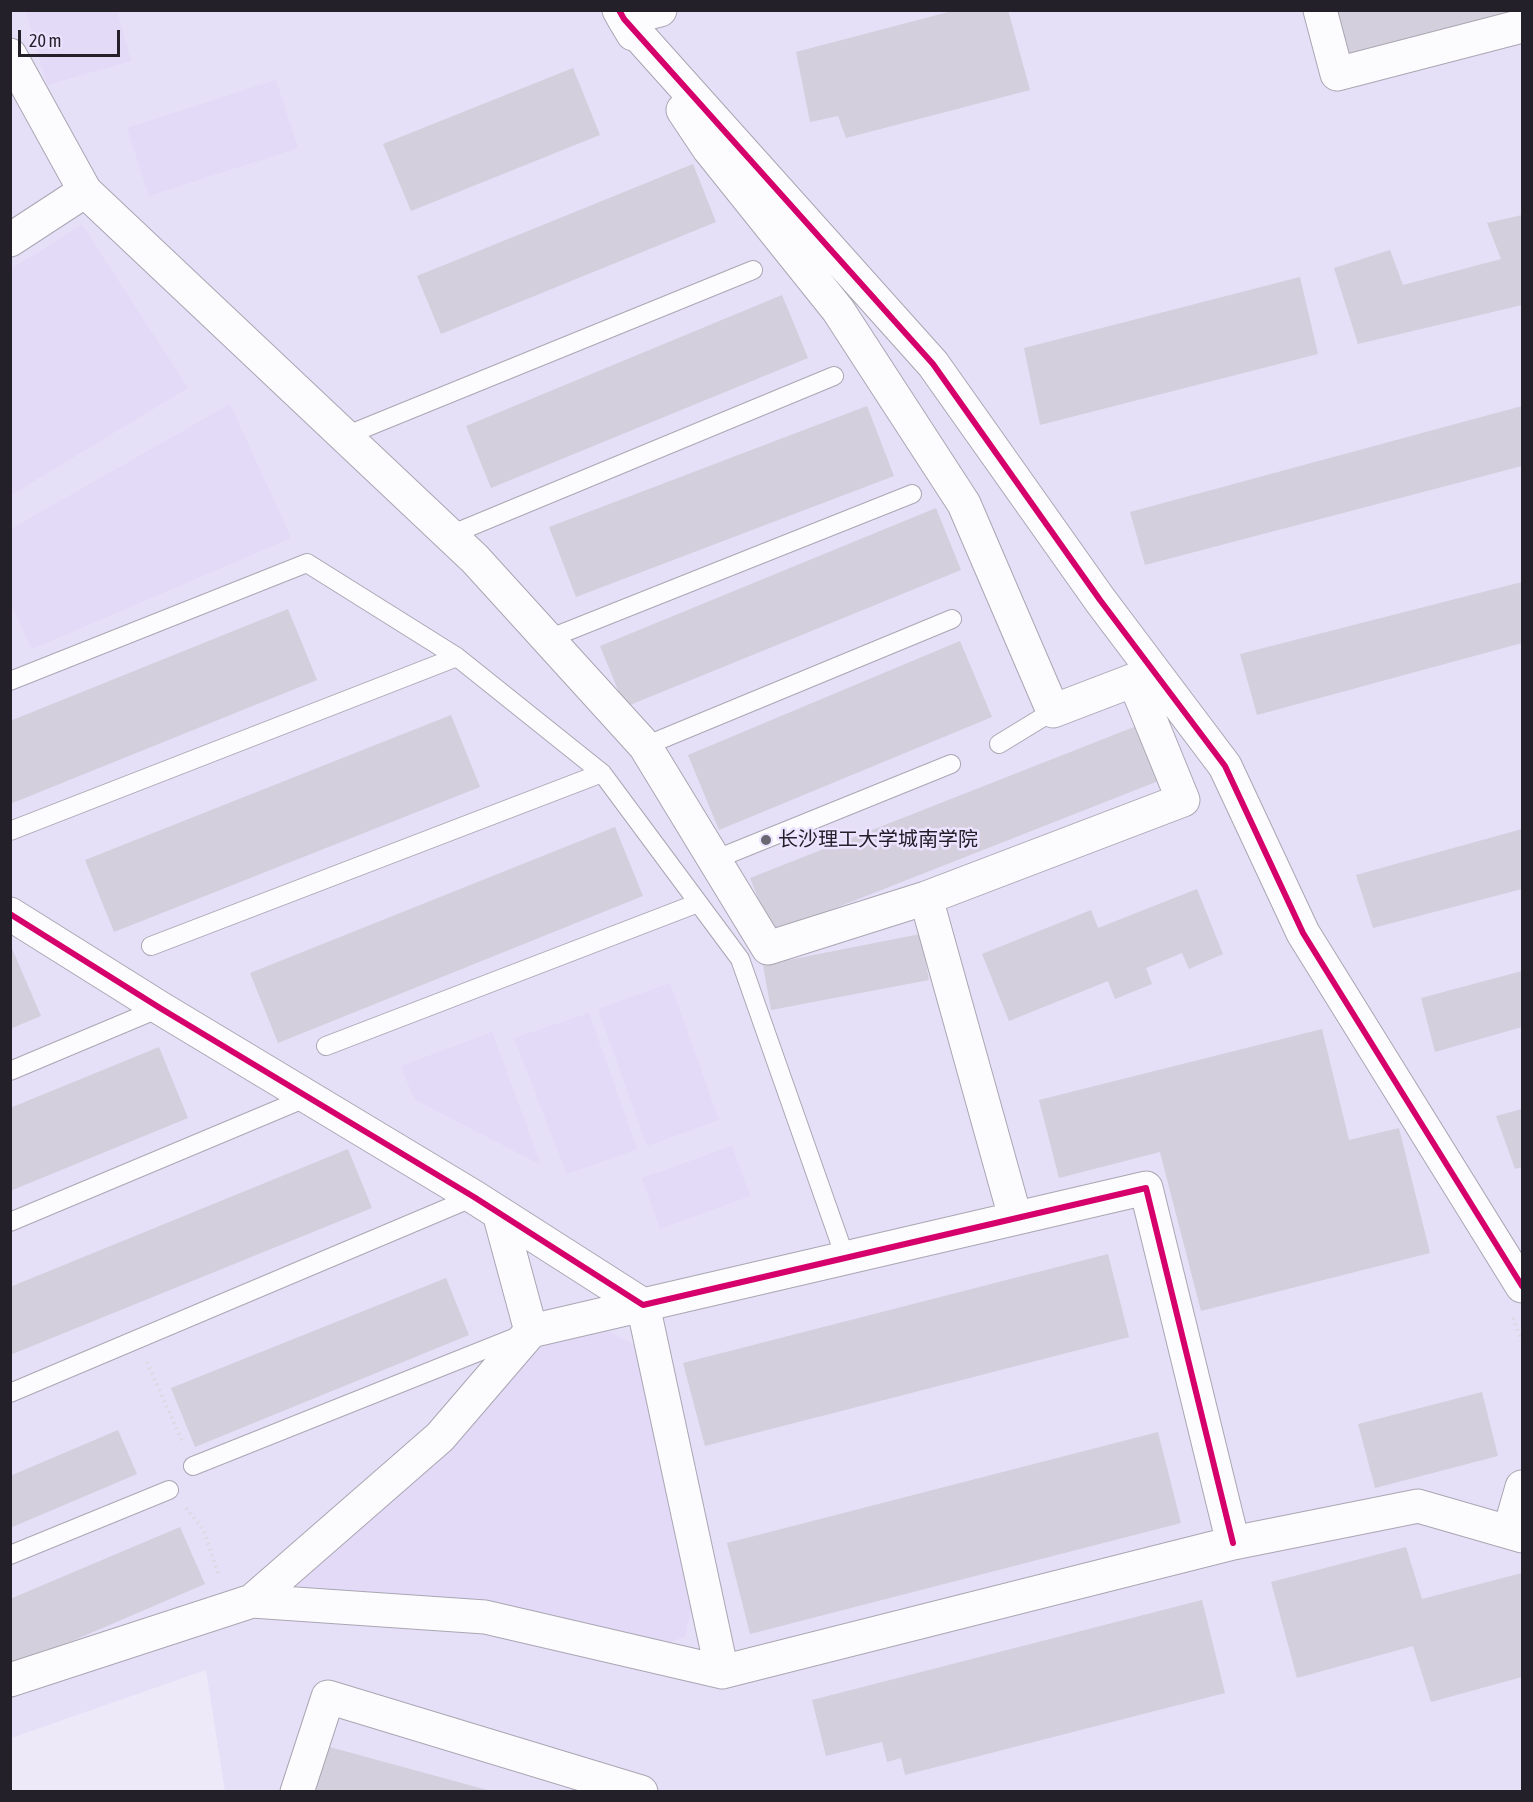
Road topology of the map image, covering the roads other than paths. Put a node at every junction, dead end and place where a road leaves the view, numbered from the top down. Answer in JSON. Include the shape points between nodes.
{"nodes":[{"id":1,"x":660,"y":10,"type":"edge"},
{"id":2,"x":1320,"y":10,"type":"edge"},
{"id":3,"x":621,"y":15,"type":"edge"},
{"id":4,"x":1522,"y":26,"type":"edge"},
{"id":5,"x":10,"y":55,"type":"edge"},
{"id":6,"x":85,"y":191,"type":"junction"},
{"id":7,"x":10,"y":240,"type":"edge"},
{"id":8,"x":753,"y":270,"type":"dead end"},
{"id":9,"x":834,"y":376,"type":"dead end"},
{"id":10,"x":345,"y":436,"type":"junction"},
{"id":11,"x":912,"y":494,"type":"dead end"},
{"id":12,"x":450,"y":535,"type":"junction"},
{"id":13,"x":952,"y":619,"type":"dead end"},
{"id":14,"x":548,"y":639,"type":"junction"},
{"id":15,"x":458,"y":657,"type":"junction"},
{"id":16,"x":10,"y":681,"type":"edge"},
{"id":17,"x":1053,"y":711,"type":"junction"},
{"id":18,"x":999,"y":744,"type":"dead end"},
{"id":19,"x":645,"y":746,"type":"junction"},
{"id":20,"x":951,"y":764,"type":"dead end"},
{"id":21,"x":602,"y":773,"type":"junction"},
{"id":22,"x":10,"y":831,"type":"edge"},
{"id":23,"x":714,"y":860,"type":"junction"},
{"id":24,"x":926,"y":898,"type":"junction"},
{"id":25,"x":698,"y":903,"type":"junction"},
{"id":26,"x":10,"y":914,"type":"edge"},
{"id":27,"x":151,"y":946,"type":"dead end"},
{"id":28,"x":160,"y":1008,"type":"junction"},
{"id":29,"x":326,"y":1046,"type":"dead end"},
{"id":30,"x":10,"y":1071,"type":"edge"},
{"id":31,"x":308,"y":1097,"type":"junction"},
{"id":32,"x":487,"y":1205,"type":"junction"},
{"id":33,"x":1015,"y":1217,"type":"junction"},
{"id":34,"x":10,"y":1222,"type":"edge"},
{"id":35,"x":845,"y":1257,"type":"junction"},
{"id":36,"x":1522,"y":1286,"type":"edge"},
{"id":37,"x":643,"y":1305,"type":"junction"},
{"id":38,"x":531,"y":1331,"type":"junction"},
{"id":39,"x":10,"y":1393,"type":"edge"},
{"id":40,"x":193,"y":1466,"type":"road end"},
{"id":41,"x":1522,"y":1487,"type":"edge"},
{"id":42,"x":170,"y":1490,"type":"road end"},
{"id":43,"x":1516,"y":1534,"type":"edge"},
{"id":44,"x":1233,"y":1543,"type":"junction"},
{"id":45,"x":10,"y":1556,"type":"edge"},
{"id":46,"x":252,"y":1601,"type":"junction"},
{"id":47,"x":722,"y":1672,"type":"junction"},
{"id":48,"x":10,"y":1680,"type":"edge"},
{"id":49,"x":297,"y":1791,"type":"edge"},
{"id":50,"x":641,"y":1791,"type":"edge"}],
"edges":[{"from":1,"to":3,"type":"street"},
{"from":2,"to":4,"type":"street","via":[[1337,74]]},
{"from":3,"to":17,"type":"street","via":[[709,149],[838,310],[964,504]]},
{"from":3,"to":36,"type":"street","via":[[933,364],[1100,600],[1225,766],[1303,933]]},
{"from":5,"to":6,"type":"street"},
{"from":6,"to":7,"type":"street"},
{"from":6,"to":10,"type":"street"},
{"from":8,"to":10,"type":"lane"},
{"from":9,"to":12,"type":"lane"},
{"from":10,"to":12,"type":"street"},
{"from":11,"to":14,"type":"lane"},
{"from":12,"to":14,"type":"street"},
{"from":13,"to":19,"type":"lane"},
{"from":14,"to":19,"type":"street"},
{"from":15,"to":16,"type":"lane","via":[[307,563]]},
{"from":15,"to":21,"type":"lane"},
{"from":15,"to":22,"type":"lane"},
{"from":17,"to":18,"type":"lane"},
{"from":17,"to":24,"type":"street","via":[[1134,680],[1183,800]]},
{"from":19,"to":23,"type":"street"},
{"from":20,"to":23,"type":"lane"},
{"from":21,"to":25,"type":"lane"},
{"from":21,"to":27,"type":"lane"},
{"from":23,"to":24,"type":"street","via":[[768,948]]},
{"from":24,"to":33,"type":"street"},
{"from":25,"to":29,"type":"lane"},
{"from":25,"to":35,"type":"lane","via":[[740,959]]},
{"from":26,"to":28,"type":"street"},
{"from":28,"to":30,"type":"lane"},
{"from":28,"to":31,"type":"street"},
{"from":31,"to":32,"type":"street"},
{"from":31,"to":34,"type":"lane"},
{"from":32,"to":37,"type":"street"},
{"from":32,"to":38,"type":"street"},
{"from":32,"to":39,"type":"lane"},
{"from":33,"to":35,"type":"street"},
{"from":33,"to":44,"type":"street","via":[[1146,1188]]},
{"from":35,"to":37,"type":"street"},
{"from":37,"to":38,"type":"street"},
{"from":37,"to":47,"type":"street"},
{"from":38,"to":40,"type":"lane"},
{"from":38,"to":46,"type":"street","via":[[440,1437]]},
{"from":41,"to":43,"type":"street"},
{"from":42,"to":45,"type":"lane"},
{"from":43,"to":44,"type":"street","via":[[1418,1506]]},
{"from":44,"to":47,"type":"street"},
{"from":46,"to":47,"type":"street","via":[[485,1617]]},
{"from":46,"to":48,"type":"street"},
{"from":49,"to":50,"type":"street","via":[[328,1697]]}]}
